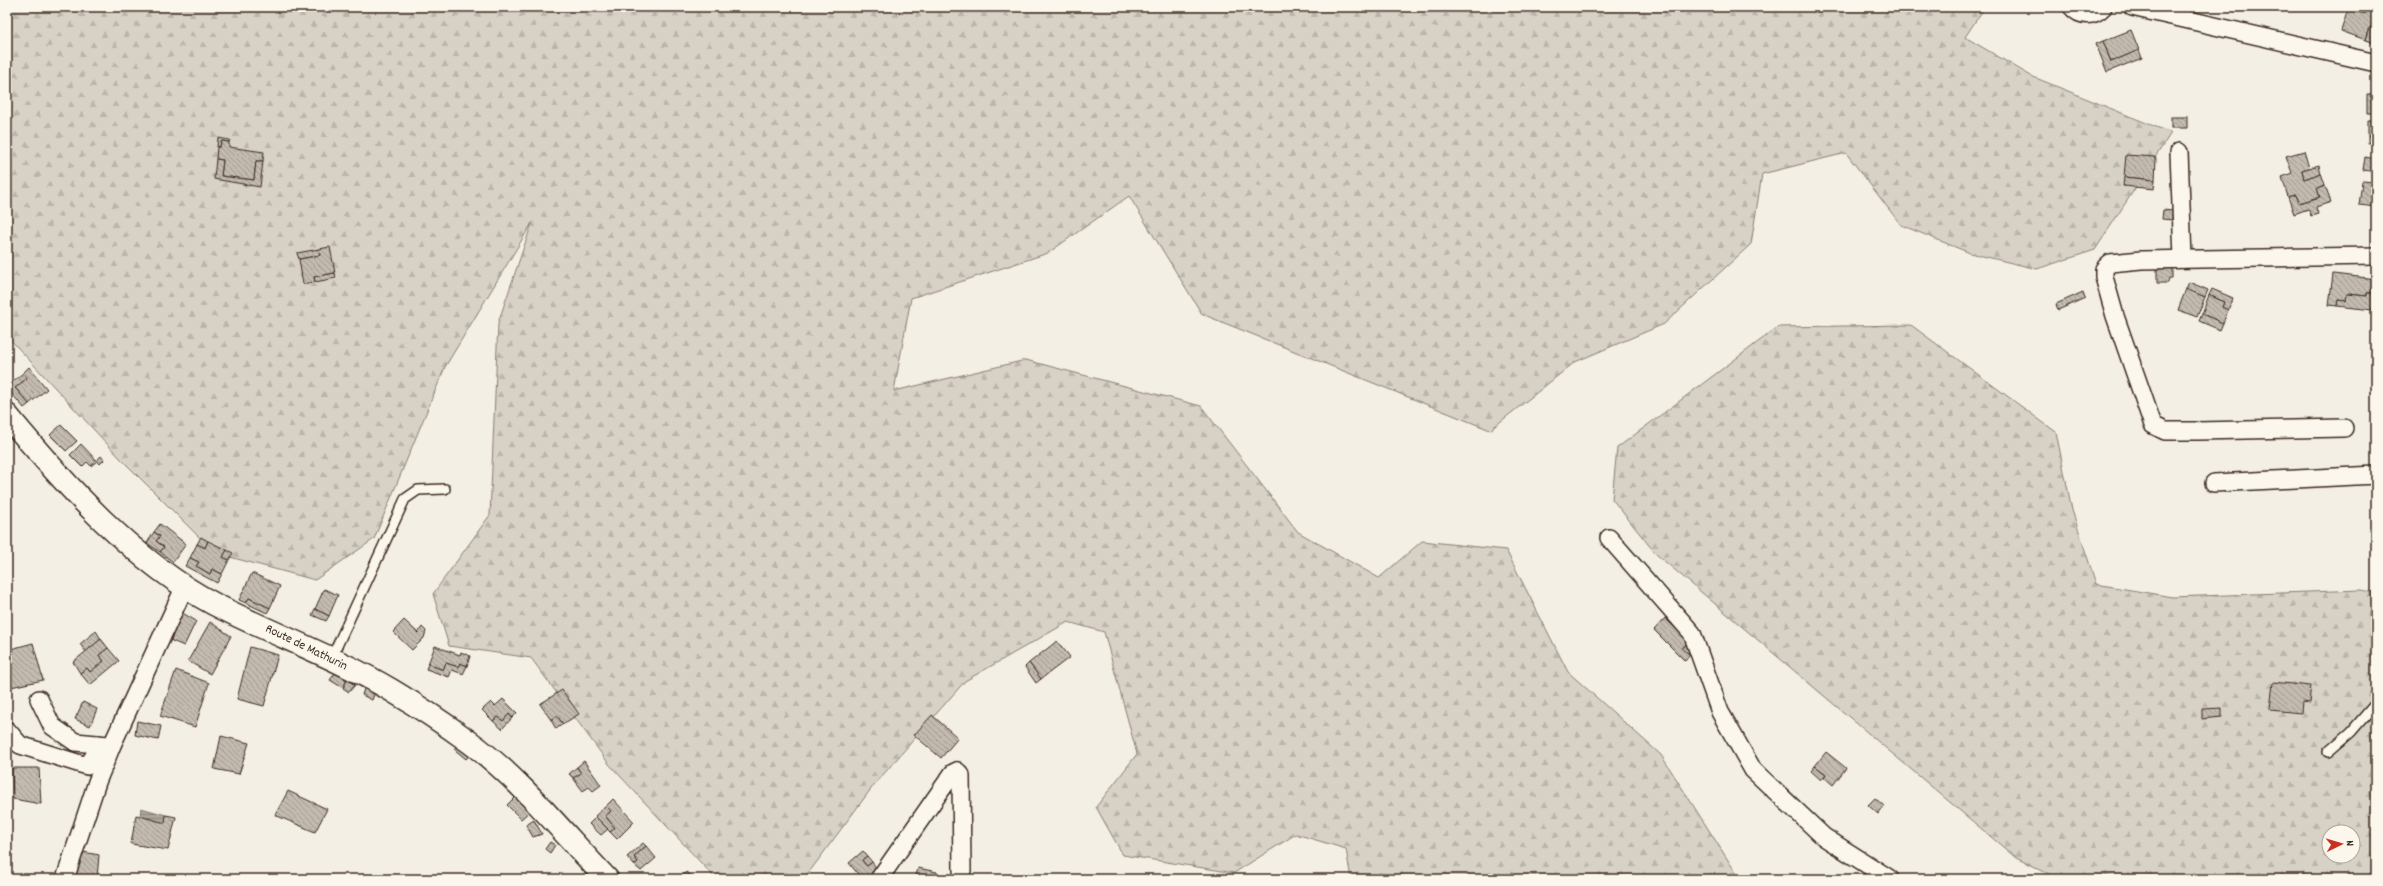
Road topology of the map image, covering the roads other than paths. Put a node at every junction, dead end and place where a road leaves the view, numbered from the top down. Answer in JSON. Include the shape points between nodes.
{"nodes":[{"id":1,"x":2072,"y":7,"type":"edge"},
{"id":2,"x":2103,"y":7,"type":"edge"},
{"id":3,"x":2132,"y":7,"type":"edge"},
{"id":4,"x":2376,"y":63,"type":"edge"},
{"id":5,"x":2179,"y":152,"type":"dead end"},
{"id":6,"x":2376,"y":256,"type":"edge"},
{"id":7,"x":2183,"y":259,"type":"junction"},
{"id":8,"x":7,"y":416,"type":"edge"},
{"id":9,"x":2344,"y":428,"type":"dead end"},
{"id":10,"x":2376,"y":474,"type":"edge"},
{"id":11,"x":2214,"y":483,"type":"dead end"},
{"id":12,"x":445,"y":489,"type":"dead end"},
{"id":13,"x":1609,"y":538,"type":"dead end"},
{"id":14,"x":185,"y":586,"type":"junction"},
{"id":15,"x":331,"y":660,"type":"junction"},
{"id":16,"x":39,"y":698,"type":"dead end"},
{"id":17,"x":2376,"y":703,"type":"edge"},
{"id":18,"x":7,"y":730,"type":"edge"},
{"id":19,"x":105,"y":745,"type":"junction"},
{"id":20,"x":2328,"y":752,"type":"dead end"},
{"id":21,"x":962,"y":871,"type":"dead end"},
{"id":22,"x":65,"y":879,"type":"edge"},
{"id":23,"x":607,"y":879,"type":"edge"},
{"id":24,"x":879,"y":879,"type":"edge"},
{"id":25,"x":1890,"y":879,"type":"edge"}],
"edges":[{"from":1,"to":2,"type":"street","via":[[2080,14],[2088,15]]},
{"from":3,"to":4,"type":"street"},
{"from":5,"to":7,"type":"street"},
{"from":6,"to":7,"type":"street"},
{"from":7,"to":9,"type":"street","via":[[2110,263],[2104,269],[2115,316],[2153,425],[2165,431]]},
{"from":8,"to":14,"type":"street","name":"Route de Mathurin","via":[[112,530]]},
{"from":10,"to":11,"type":"street"},
{"from":12,"to":15,"type":"lane","via":[[418,490],[405,499]]},
{"from":13,"to":25,"type":"street","via":[[1692,633],[1720,712],[1753,770],[1824,837]]},
{"from":14,"to":15,"type":"street","name":"Route de Mathurin","via":[[214,604]]},
{"from":14,"to":19,"type":"street"},
{"from":15,"to":23,"type":"street","name":"Route de Mathurin","via":[[390,689],[471,743],[519,784]]},
{"from":16,"to":19,"type":"street","via":[[52,726],[76,742]]},
{"from":17,"to":20,"type":"lane","via":[[2351,732]]},
{"from":18,"to":19,"type":"street","via":[[20,745],[87,766]]},
{"from":19,"to":22,"type":"street","via":[[97,782]]},
{"from":21,"to":24,"type":"street","via":[[961,775],[957,771],[953,773]]}]}
